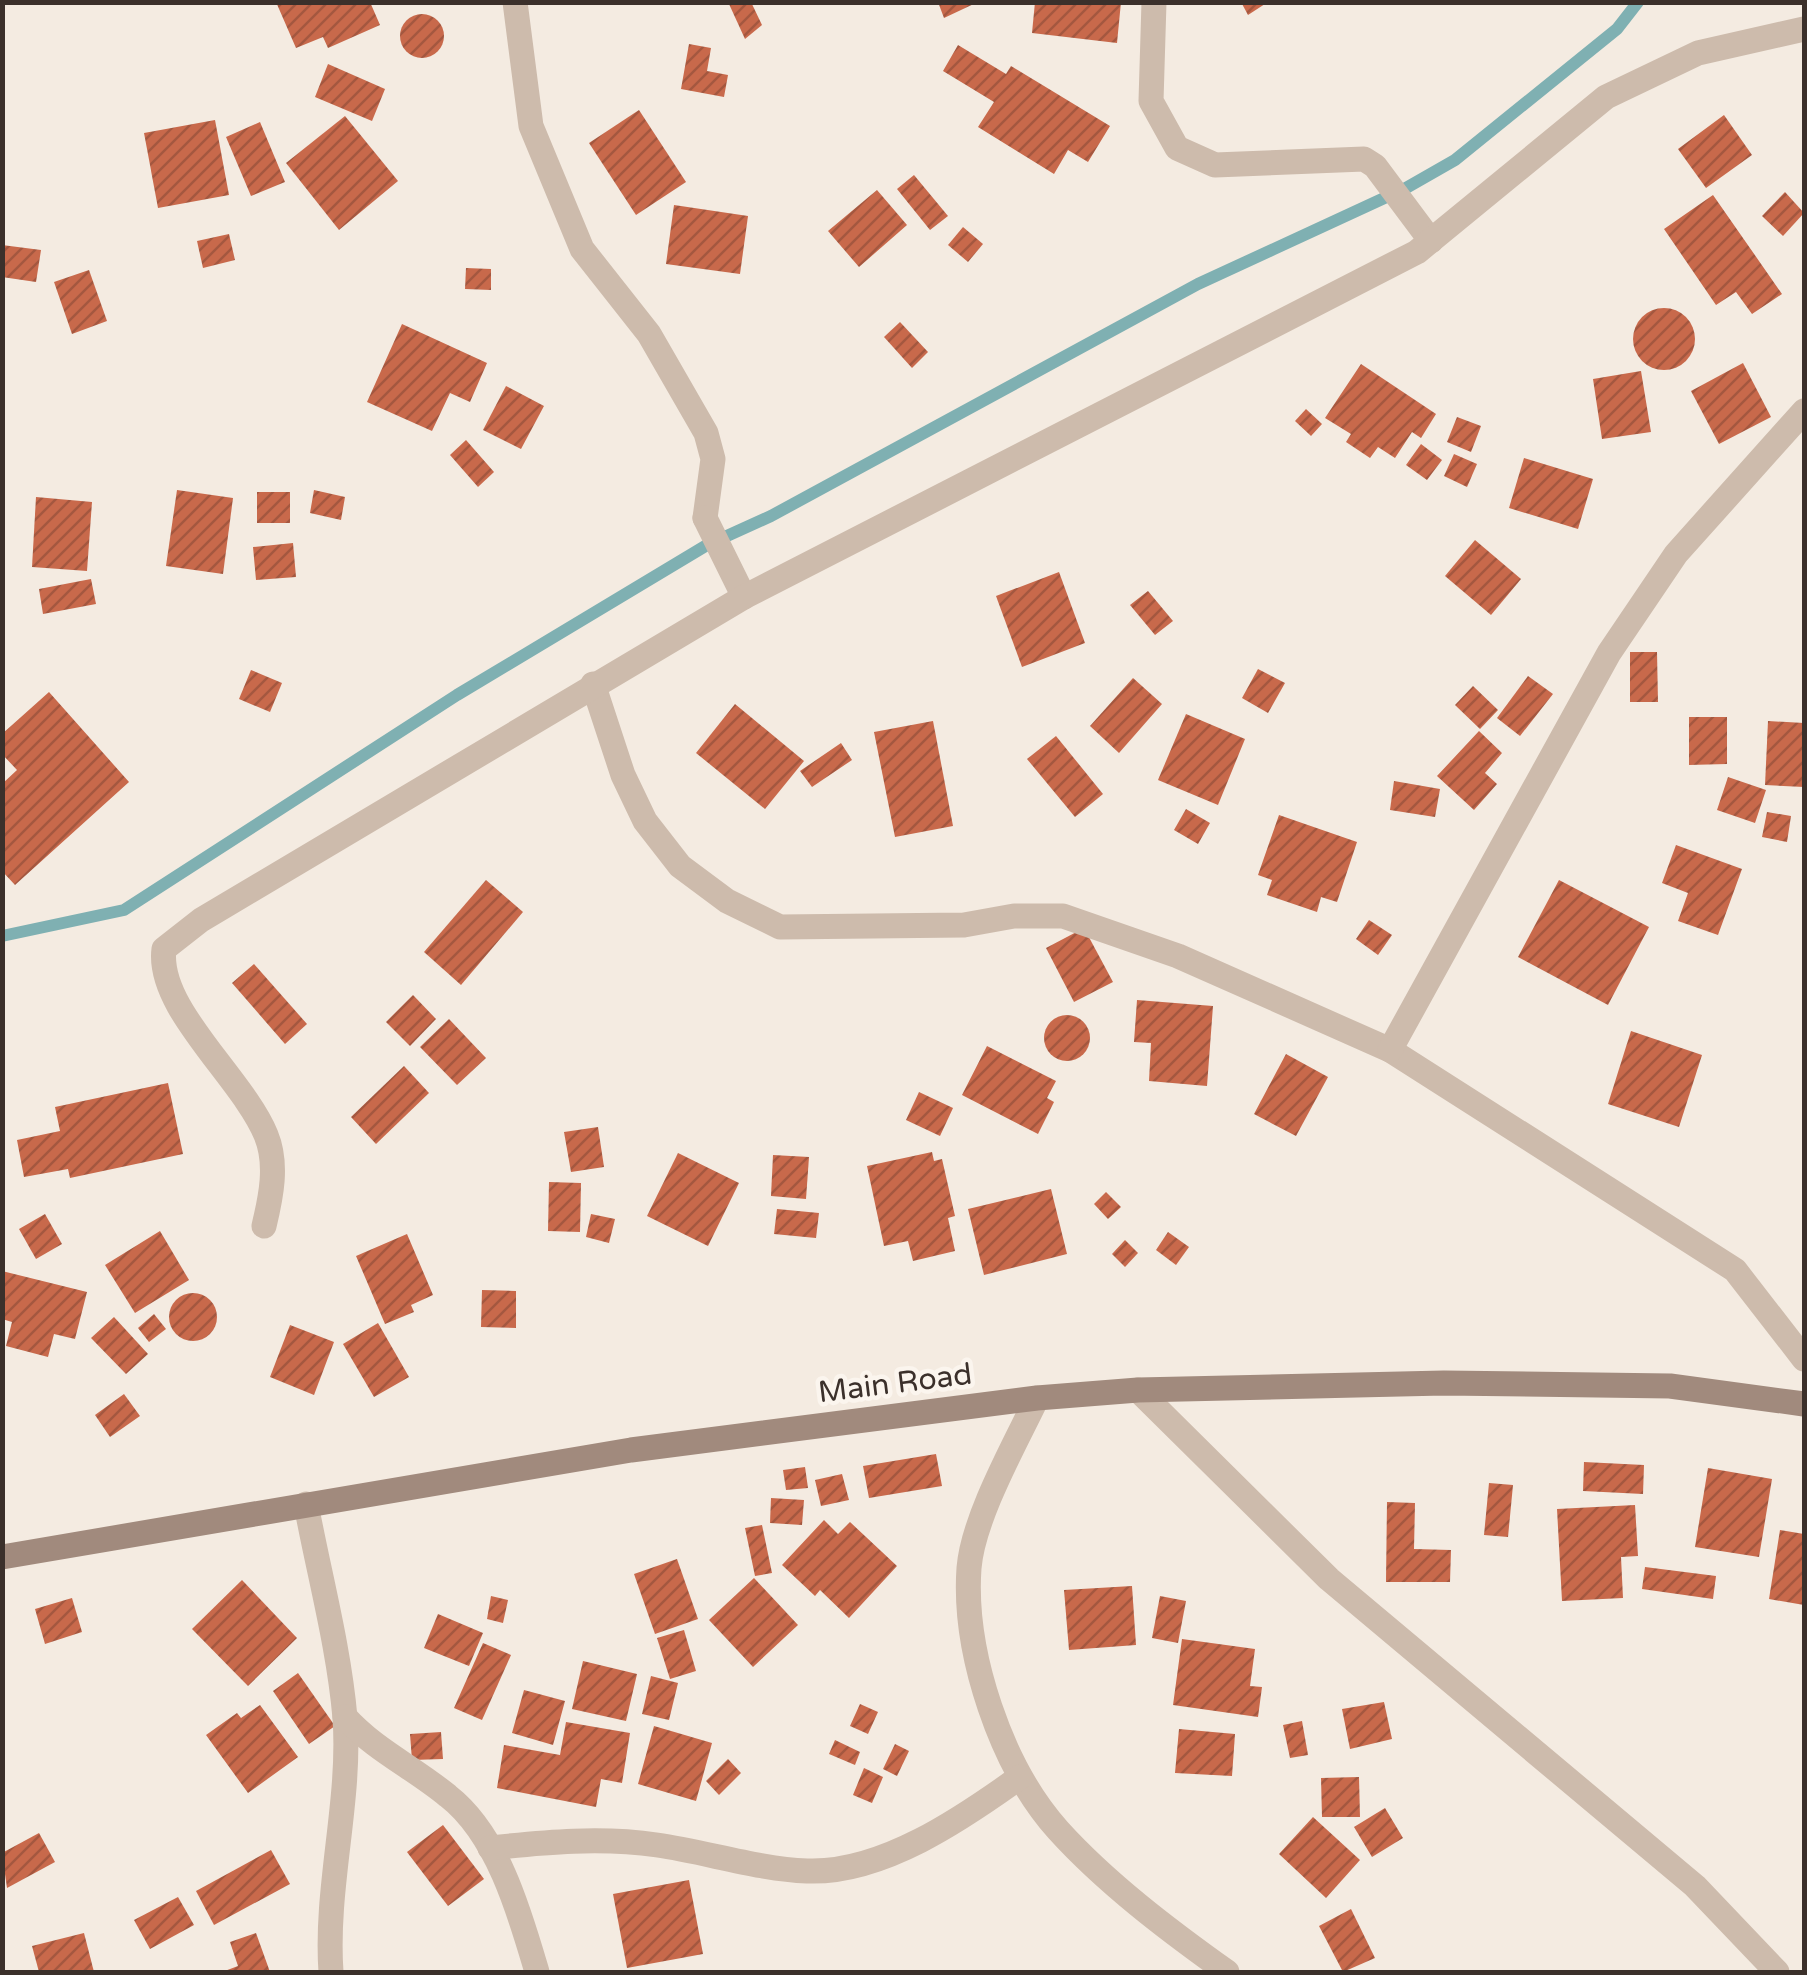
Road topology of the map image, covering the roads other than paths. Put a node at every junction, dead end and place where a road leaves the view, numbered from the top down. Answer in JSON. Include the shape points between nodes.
{"nodes":[{"id":1,"x":514,"y":2,"type":"edge"},
{"id":2,"x":1154,"y":2,"type":"edge"},
{"id":3,"x":1804,"y":29,"type":"edge"},
{"id":4,"x":1431,"y":241,"type":"junction"},
{"id":5,"x":1804,"y":411,"type":"edge"},
{"id":6,"x":744,"y":597,"type":"junction"},
{"id":7,"x":593,"y":684,"type":"junction"},
{"id":8,"x":1390,"y":1050,"type":"junction"},
{"id":9,"x":264,"y":1226,"type":"dead end"},
{"id":10,"x":1804,"y":1359,"type":"edge"},
{"id":11,"x":1138,"y":1390,"type":"junction"},
{"id":12,"x":1037,"y":1398,"type":"junction"},
{"id":13,"x":1804,"y":1404,"type":"edge"},
{"id":14,"x":306,"y":1504,"type":"junction"},
{"id":15,"x":2,"y":1557,"type":"edge"},
{"id":16,"x":345,"y":1717,"type":"junction"},
{"id":17,"x":1020,"y":1777,"type":"junction"},
{"id":18,"x":490,"y":1848,"type":"junction"},
{"id":19,"x":331,"y":1972,"type":"edge"},
{"id":20,"x":537,"y":1972,"type":"edge"},
{"id":21,"x":1227,"y":1972,"type":"edge"},
{"id":22,"x":1777,"y":1972,"type":"edge"}],
"edges":[{"from":1,"to":6,"type":"street","via":[[531,126],[582,249],[649,334],[706,433],[714,459],[705,518]]},
{"from":2,"to":4,"type":"street","via":[[1152,100],[1177,148],[1216,165],[1364,160]]},
{"from":3,"to":4,"type":"street","via":[[1698,53],[1606,97]]},
{"from":4,"to":6,"type":"street"},
{"from":5,"to":8,"type":"street","via":[[1676,554],[1609,653]]},
{"from":6,"to":7,"type":"street"},
{"from":7,"to":8,"type":"street","via":[[623,775],[656,836],[680,866],[727,901],[780,927],[888,928],[1062,916],[1150,944]]},
{"from":7,"to":9,"type":"street","via":[[164,948],[161,968],[170,994],[268,1137],[274,1182]]},
{"from":8,"to":10,"type":"street","via":[[1735,1270]]},
{"from":11,"to":12,"type":"street","name":"Main Road"},
{"from":11,"to":13,"type":"street","name":"Main Road","via":[[1444,1382],[1670,1386]]},
{"from":11,"to":22,"type":"street","via":[[1329,1579],[1696,1886]]},
{"from":12,"to":14,"type":"street","name":"Main Road","via":[[631,1450]]},
{"from":12,"to":17,"type":"street","via":[[993,1490],[969,1565],[971,1640]]},
{"from":14,"to":15,"type":"street","name":"Main Road"},
{"from":14,"to":16,"type":"street"},
{"from":16,"to":18,"type":"street","via":[[368,1744],[449,1796]]},
{"from":16,"to":19,"type":"street"},
{"from":17,"to":18,"type":"street","via":[[960,1820],[890,1856],[810,1872],[654,1844],[570,1839]]},
{"from":17,"to":21,"type":"street","via":[[1057,1829]]},
{"from":18,"to":20,"type":"street"}]}
